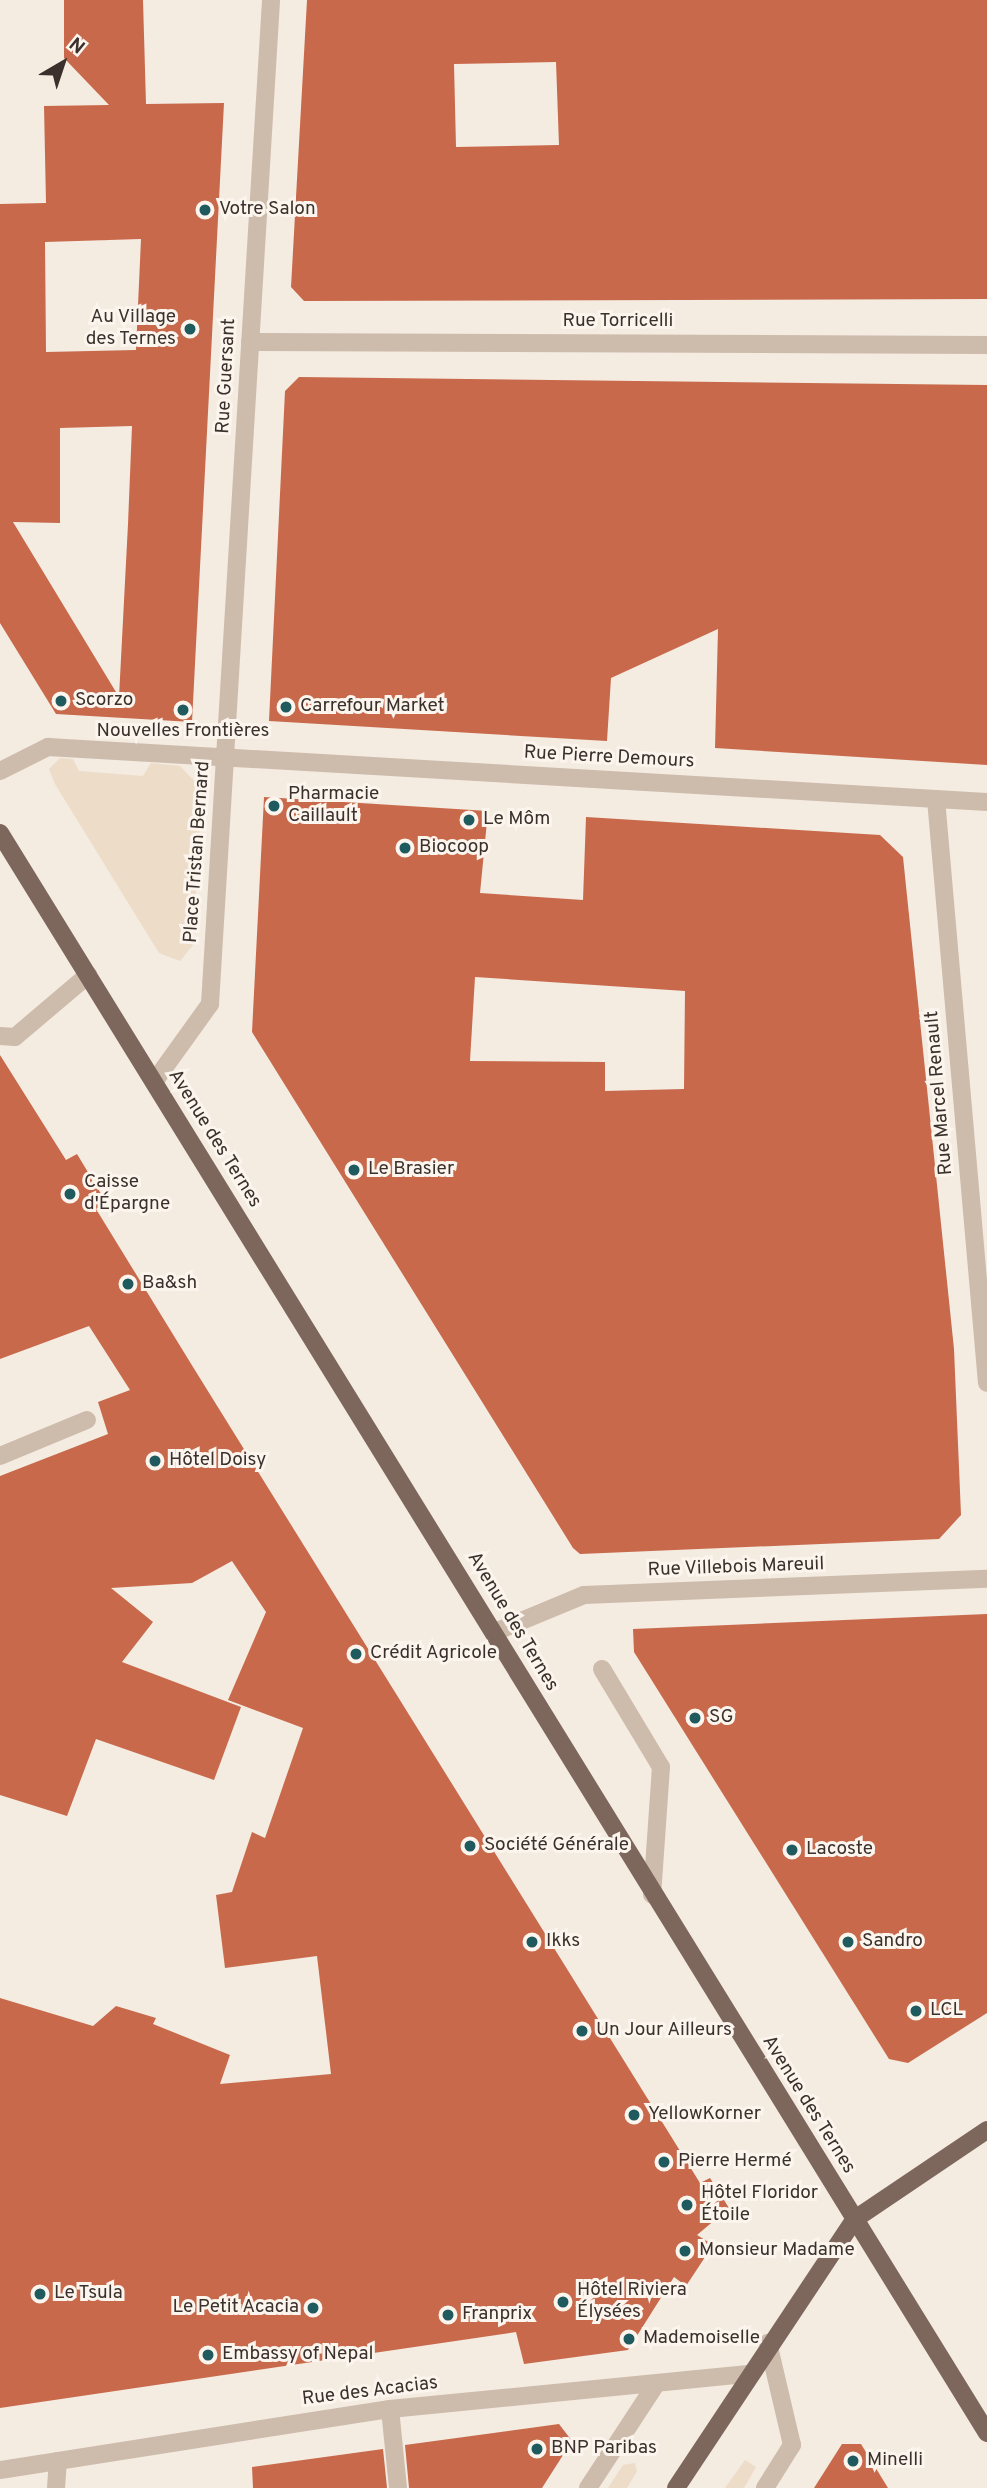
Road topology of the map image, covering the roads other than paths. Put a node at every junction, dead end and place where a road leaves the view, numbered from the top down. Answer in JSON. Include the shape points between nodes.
{"nodes":[{"id":1,"x":271,"y":0,"type":"edge"},
{"id":2,"x":250,"y":342,"type":"junction"},
{"id":3,"x":987,"y":345,"type":"edge"},
{"id":4,"x":229,"y":755,"type":"junction"},
{"id":5,"x":0,"y":771,"type":"edge"},
{"id":6,"x":936,"y":799,"type":"junction"},
{"id":7,"x":987,"y":802,"type":"edge"},
{"id":8,"x":0,"y":833,"type":"edge"},
{"id":9,"x":88,"y":975,"type":"junction"},
{"id":10,"x":0,"y":1036,"type":"edge"},
{"id":11,"x":154,"y":1082,"type":"junction"},
{"id":12,"x":987,"y":1383,"type":"edge"},
{"id":13,"x":87,"y":1420,"type":"dead end"},
{"id":14,"x":0,"y":1456,"type":"edge"},
{"id":15,"x":987,"y":1579,"type":"edge"},
{"id":16,"x":495,"y":1632,"type":"junction"},
{"id":17,"x":602,"y":1669,"type":"dead end"},
{"id":18,"x":652,"y":1895,"type":"junction"},
{"id":19,"x":987,"y":2130,"type":"edge"},
{"id":20,"x":855,"y":2220,"type":"junction"},
{"id":21,"x":768,"y":2343,"type":"junction"},
{"id":22,"x":748,"y":2374,"type":"junction"},
{"id":23,"x":656,"y":2384,"type":"junction"},
{"id":24,"x":390,"y":2409,"type":"junction"},
{"id":25,"x":987,"y":2433,"type":"edge"},
{"id":26,"x":58,"y":2462,"type":"junction"},
{"id":27,"x":0,"y":2470,"type":"edge"},
{"id":28,"x":56,"y":2488,"type":"edge"},
{"id":29,"x":398,"y":2488,"type":"edge"},
{"id":30,"x":588,"y":2488,"type":"edge"},
{"id":31,"x":676,"y":2488,"type":"edge"},
{"id":32,"x":765,"y":2488,"type":"edge"}],
"edges":[{"from":1,"to":2,"type":"street","name":"Rue Guersant"},
{"from":2,"to":3,"type":"street","name":"Rue Torricelli"},
{"from":2,"to":4,"type":"street","name":"Rue Guersant"},
{"from":4,"to":5,"type":"street","name":"Place Tristan Bernard","via":[[48,747]]},
{"from":4,"to":6,"type":"street","name":"Rue Pierre Demours"},
{"from":4,"to":11,"type":"street","name":"Place Tristan Bernard","via":[[221,797],[210,1004]]},
{"from":6,"to":7,"type":"street","name":"Rue Pierre Demours"},
{"from":6,"to":12,"type":"street","name":"Rue Marcel Renault"},
{"from":8,"to":9,"type":"main road","name":"Avenue des Ternes"},
{"from":9,"to":10,"type":"street","via":[[15,1037]]},
{"from":9,"to":11,"type":"main road","name":"Avenue des Ternes"},
{"from":11,"to":16,"type":"main road","name":"Avenue des Ternes"},
{"from":13,"to":14,"type":"street"},
{"from":15,"to":16,"type":"street","name":"Rue Villebois Mareuil","via":[[584,1595]]},
{"from":16,"to":18,"type":"main road","name":"Avenue des Ternes"},
{"from":17,"to":18,"type":"street","via":[[661,1767]]},
{"from":18,"to":20,"type":"main road","name":"Avenue des Ternes"},
{"from":19,"to":20,"type":"main road"},
{"from":20,"to":21,"type":"main road"},
{"from":20,"to":25,"type":"main road","name":"Avenue des Ternes"},
{"from":21,"to":22,"type":"main road"},
{"from":21,"to":32,"type":"street","via":[[792,2445]]},
{"from":22,"to":23,"type":"street","name":"Rue des Acacias"},
{"from":22,"to":31,"type":"main road"},
{"from":23,"to":24,"type":"street","name":"Rue des Acacias"},
{"from":23,"to":30,"type":"street"},
{"from":24,"to":26,"type":"street","name":"Rue des Acacias","via":[[106,2449]]},
{"from":24,"to":29,"type":"street"},
{"from":26,"to":27,"type":"street","name":"Rue des Acacias"},
{"from":26,"to":28,"type":"street"}]}
